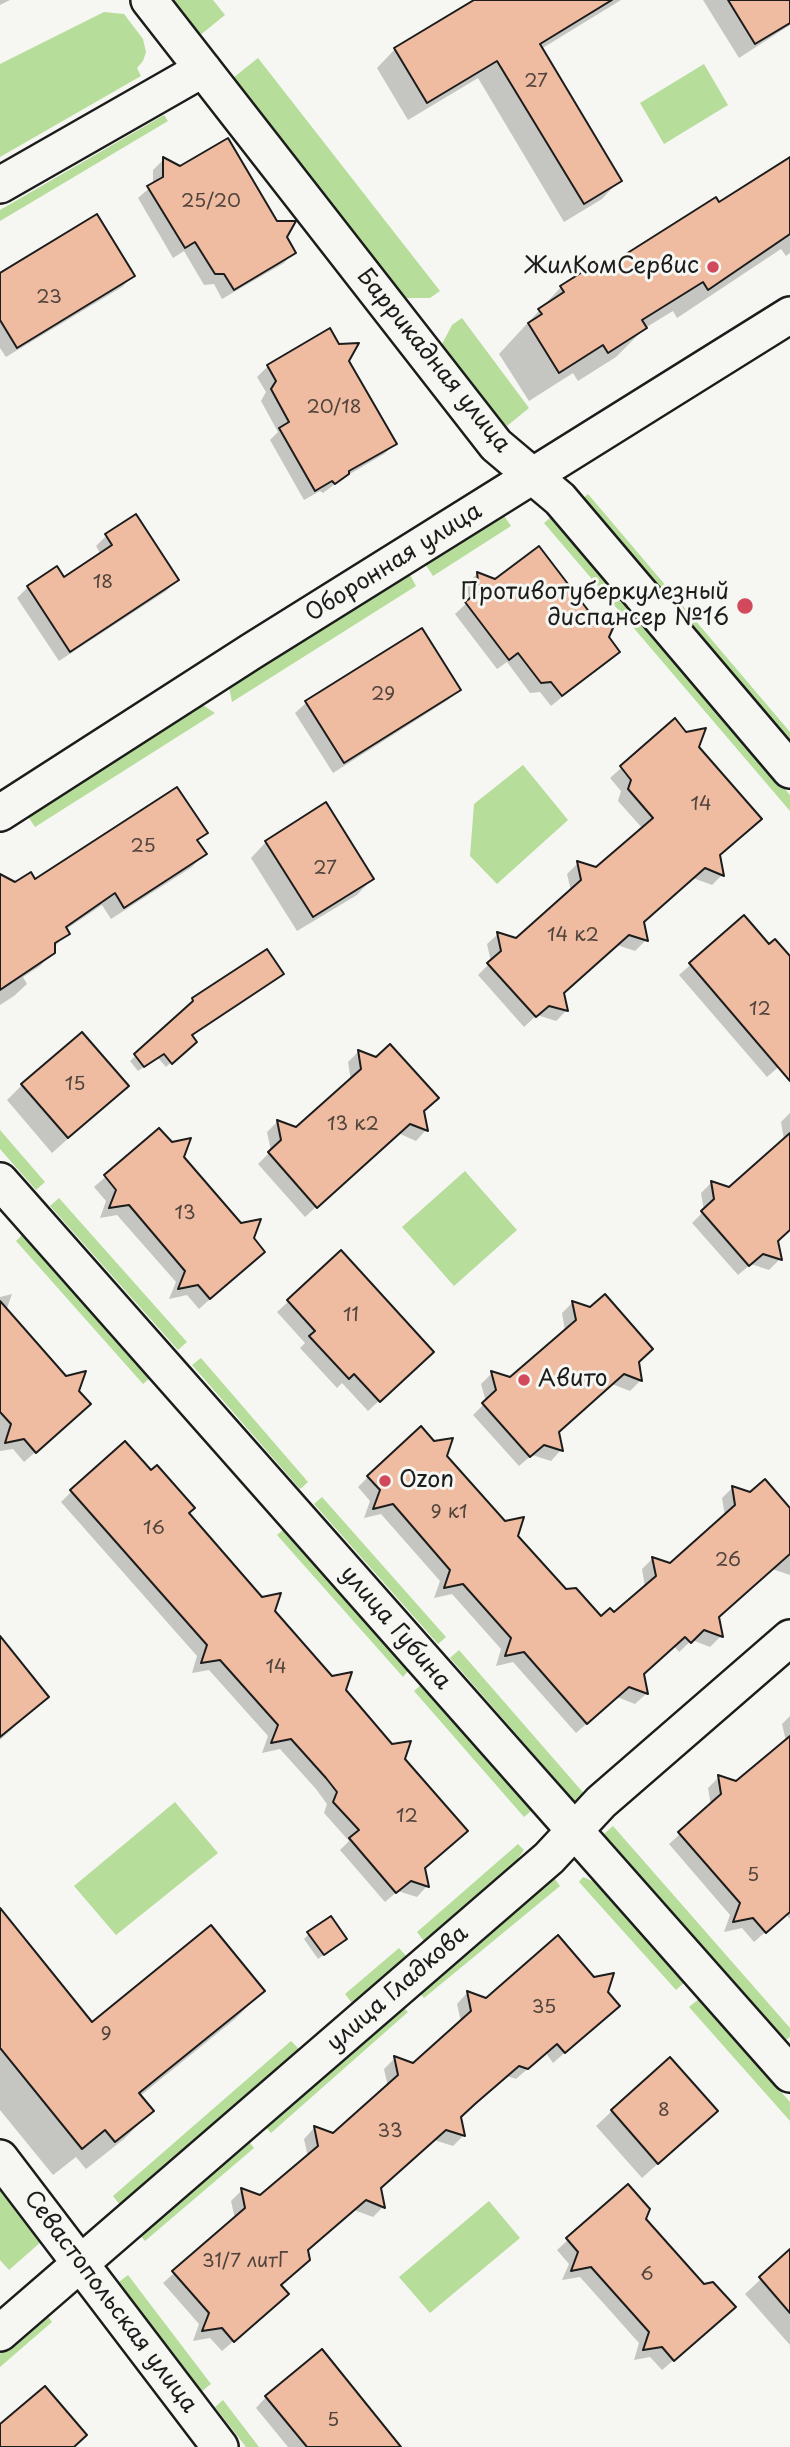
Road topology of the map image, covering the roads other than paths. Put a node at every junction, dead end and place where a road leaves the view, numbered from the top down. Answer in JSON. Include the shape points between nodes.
{"nodes":[{"id":1,"x":149,"y":0,"type":"edge"},
{"id":2,"x":203,"y":69,"type":"junction"},
{"id":3,"x":0,"y":185,"type":"edge"},
{"id":4,"x":790,"y":315,"type":"edge"},
{"id":5,"x":533,"y":476,"type":"junction"},
{"id":6,"x":790,"y":770,"type":"edge"},
{"id":7,"x":0,"y":813,"type":"edge"},
{"id":8,"x":0,"y":1181,"type":"edge"},
{"id":9,"x":790,"y":1638,"type":"edge"},
{"id":10,"x":574,"y":1831,"type":"junction"},
{"id":11,"x":790,"y":2074,"type":"edge"},
{"id":12,"x":0,"y":2158,"type":"edge"},
{"id":13,"x":80,"y":2263,"type":"junction"},
{"id":14,"x":0,"y":2333,"type":"edge"},
{"id":15,"x":220,"y":2447,"type":"edge"}],
"edges":[{"from":1,"to":2,"type":"street","name":"Баррикадная улица"},
{"from":2,"to":3,"type":"street"},
{"from":2,"to":5,"type":"street","name":"Баррикадная улица","via":[[496,445]]},
{"from":4,"to":5,"type":"street","name":"Оборонная улица"},
{"from":5,"to":6,"type":"street","name":"Баррикадная улица","via":[[560,499]]},
{"from":5,"to":7,"type":"street","name":"Оборонная улица"},
{"from":8,"to":10,"type":"street","name":"улица Губина"},
{"from":9,"to":10,"type":"street","name":"улица Гладкова","via":[[601,1802]]},
{"from":10,"to":11,"type":"street","name":"улица Губина"},
{"from":10,"to":13,"type":"street","name":"улица Гладкова","via":[[549,1858]]},
{"from":12,"to":13,"type":"street","name":"Севастопольская улица"},
{"from":13,"to":14,"type":"street","name":"улица Гладкова"},
{"from":13,"to":15,"type":"street","name":"Севастопольская улица"}]}
